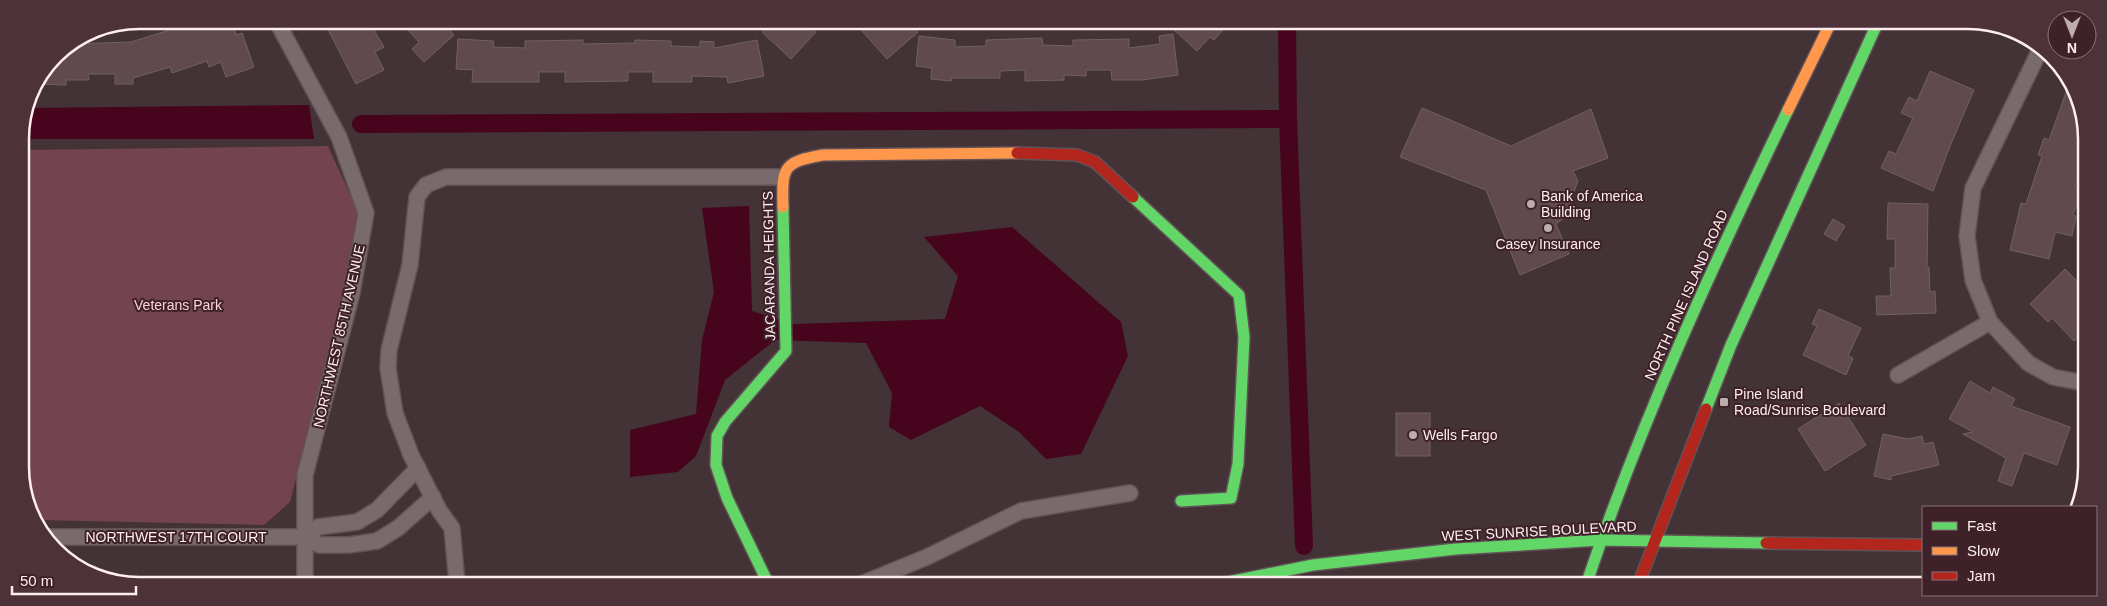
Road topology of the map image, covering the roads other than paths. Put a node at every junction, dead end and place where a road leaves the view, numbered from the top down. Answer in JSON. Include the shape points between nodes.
{"nodes":[{"id":1,"x":281,"y":29,"type":"edge"},
{"id":2,"x":1828,"y":29,"type":"edge"},
{"id":3,"x":1875,"y":29,"type":"edge"},
{"id":4,"x":2038,"y":54,"type":"edge"},
{"id":5,"x":782,"y":177,"type":"junction"},
{"id":6,"x":1990,"y":322,"type":"junction"},
{"id":7,"x":1898,"y":375,"type":"dead end"},
{"id":8,"x":2078,"y":382,"type":"edge"},
{"id":9,"x":418,"y":468,"type":"junction"},
{"id":10,"x":1130,"y":493,"type":"dead end"},
{"id":11,"x":433,"y":497,"type":"junction"},
{"id":12,"x":1181,"y":501,"type":"dead end"},
{"id":13,"x":54,"y":537,"type":"edge"},
{"id":14,"x":305,"y":537,"type":"junction"},
{"id":15,"x":1600,"y":540,"type":"junction"},
{"id":16,"x":1654,"y":541,"type":"junction"},
{"id":17,"x":1922,"y":545,"type":"edge"},
{"id":18,"x":305,"y":577,"type":"edge"},
{"id":19,"x":456,"y":577,"type":"edge"},
{"id":20,"x":765,"y":577,"type":"edge"},
{"id":21,"x":878,"y":577,"type":"edge"},
{"id":22,"x":1249,"y":577,"type":"edge"},
{"id":23,"x":1588,"y":577,"type":"edge"},
{"id":24,"x":1641,"y":577,"type":"edge"}],
"edges":[{"from":1,"to":14,"type":"street","name":"NORTHWEST 85TH AVENUE","via":[[339,137],[366,213],[352,293],[305,475]]},
{"from":2,"to":15,"type":"main road","name":"NORTH PINE ISLAND ROAD","via":[[1726,238],[1673,357]]},
{"from":3,"to":16,"type":"main road","via":[[1731,345]]},
{"from":4,"to":6,"type":"street","via":[[1973,188],[1968,245],[1973,280]]},
{"from":5,"to":9,"type":"street","via":[[446,177],[426,185],[417,197],[410,265],[388,368],[395,413]]},
{"from":5,"to":12,"type":"main road","name":"JACARANDA HEIGHTS","via":[[788,166],[805,158],[823,155],[1057,153],[1077,155],[1095,162],[1238,295],[1244,337],[1238,464],[1231,498]]},
{"from":5,"to":20,"type":"main road","name":"JACARANDA HEIGHTS","via":[[786,352],[725,422],[717,436],[716,465],[727,498]]},
{"from":6,"to":7,"type":"street"},
{"from":6,"to":8,"type":"street","via":[[2028,363],[2052,377]]},
{"from":9,"to":11,"type":"street"},
{"from":9,"to":14,"type":"street","via":[[377,510],[357,522],[318,526]]},
{"from":10,"to":21,"type":"street","via":[[1021,511]]},
{"from":11,"to":14,"type":"street","via":[[398,528],[377,541],[319,545]]},
{"from":11,"to":19,"type":"street","via":[[452,528]]},
{"from":13,"to":14,"type":"street","name":"NORTHWEST 17TH COURT"},
{"from":14,"to":18,"type":"street","name":"NORTHWEST 85TH AVENUE"},
{"from":15,"to":16,"type":"main road","name":"WEST SUNRISE BOULEVARD"},
{"from":15,"to":22,"type":"main road","name":"WEST SUNRISE BOULEVARD","via":[[1418,552]]},
{"from":15,"to":23,"type":"main road","name":"NORTH PINE ISLAND ROAD"},
{"from":16,"to":17,"type":"main road","name":"WEST SUNRISE BOULEVARD"},
{"from":16,"to":24,"type":"main road"}]}
